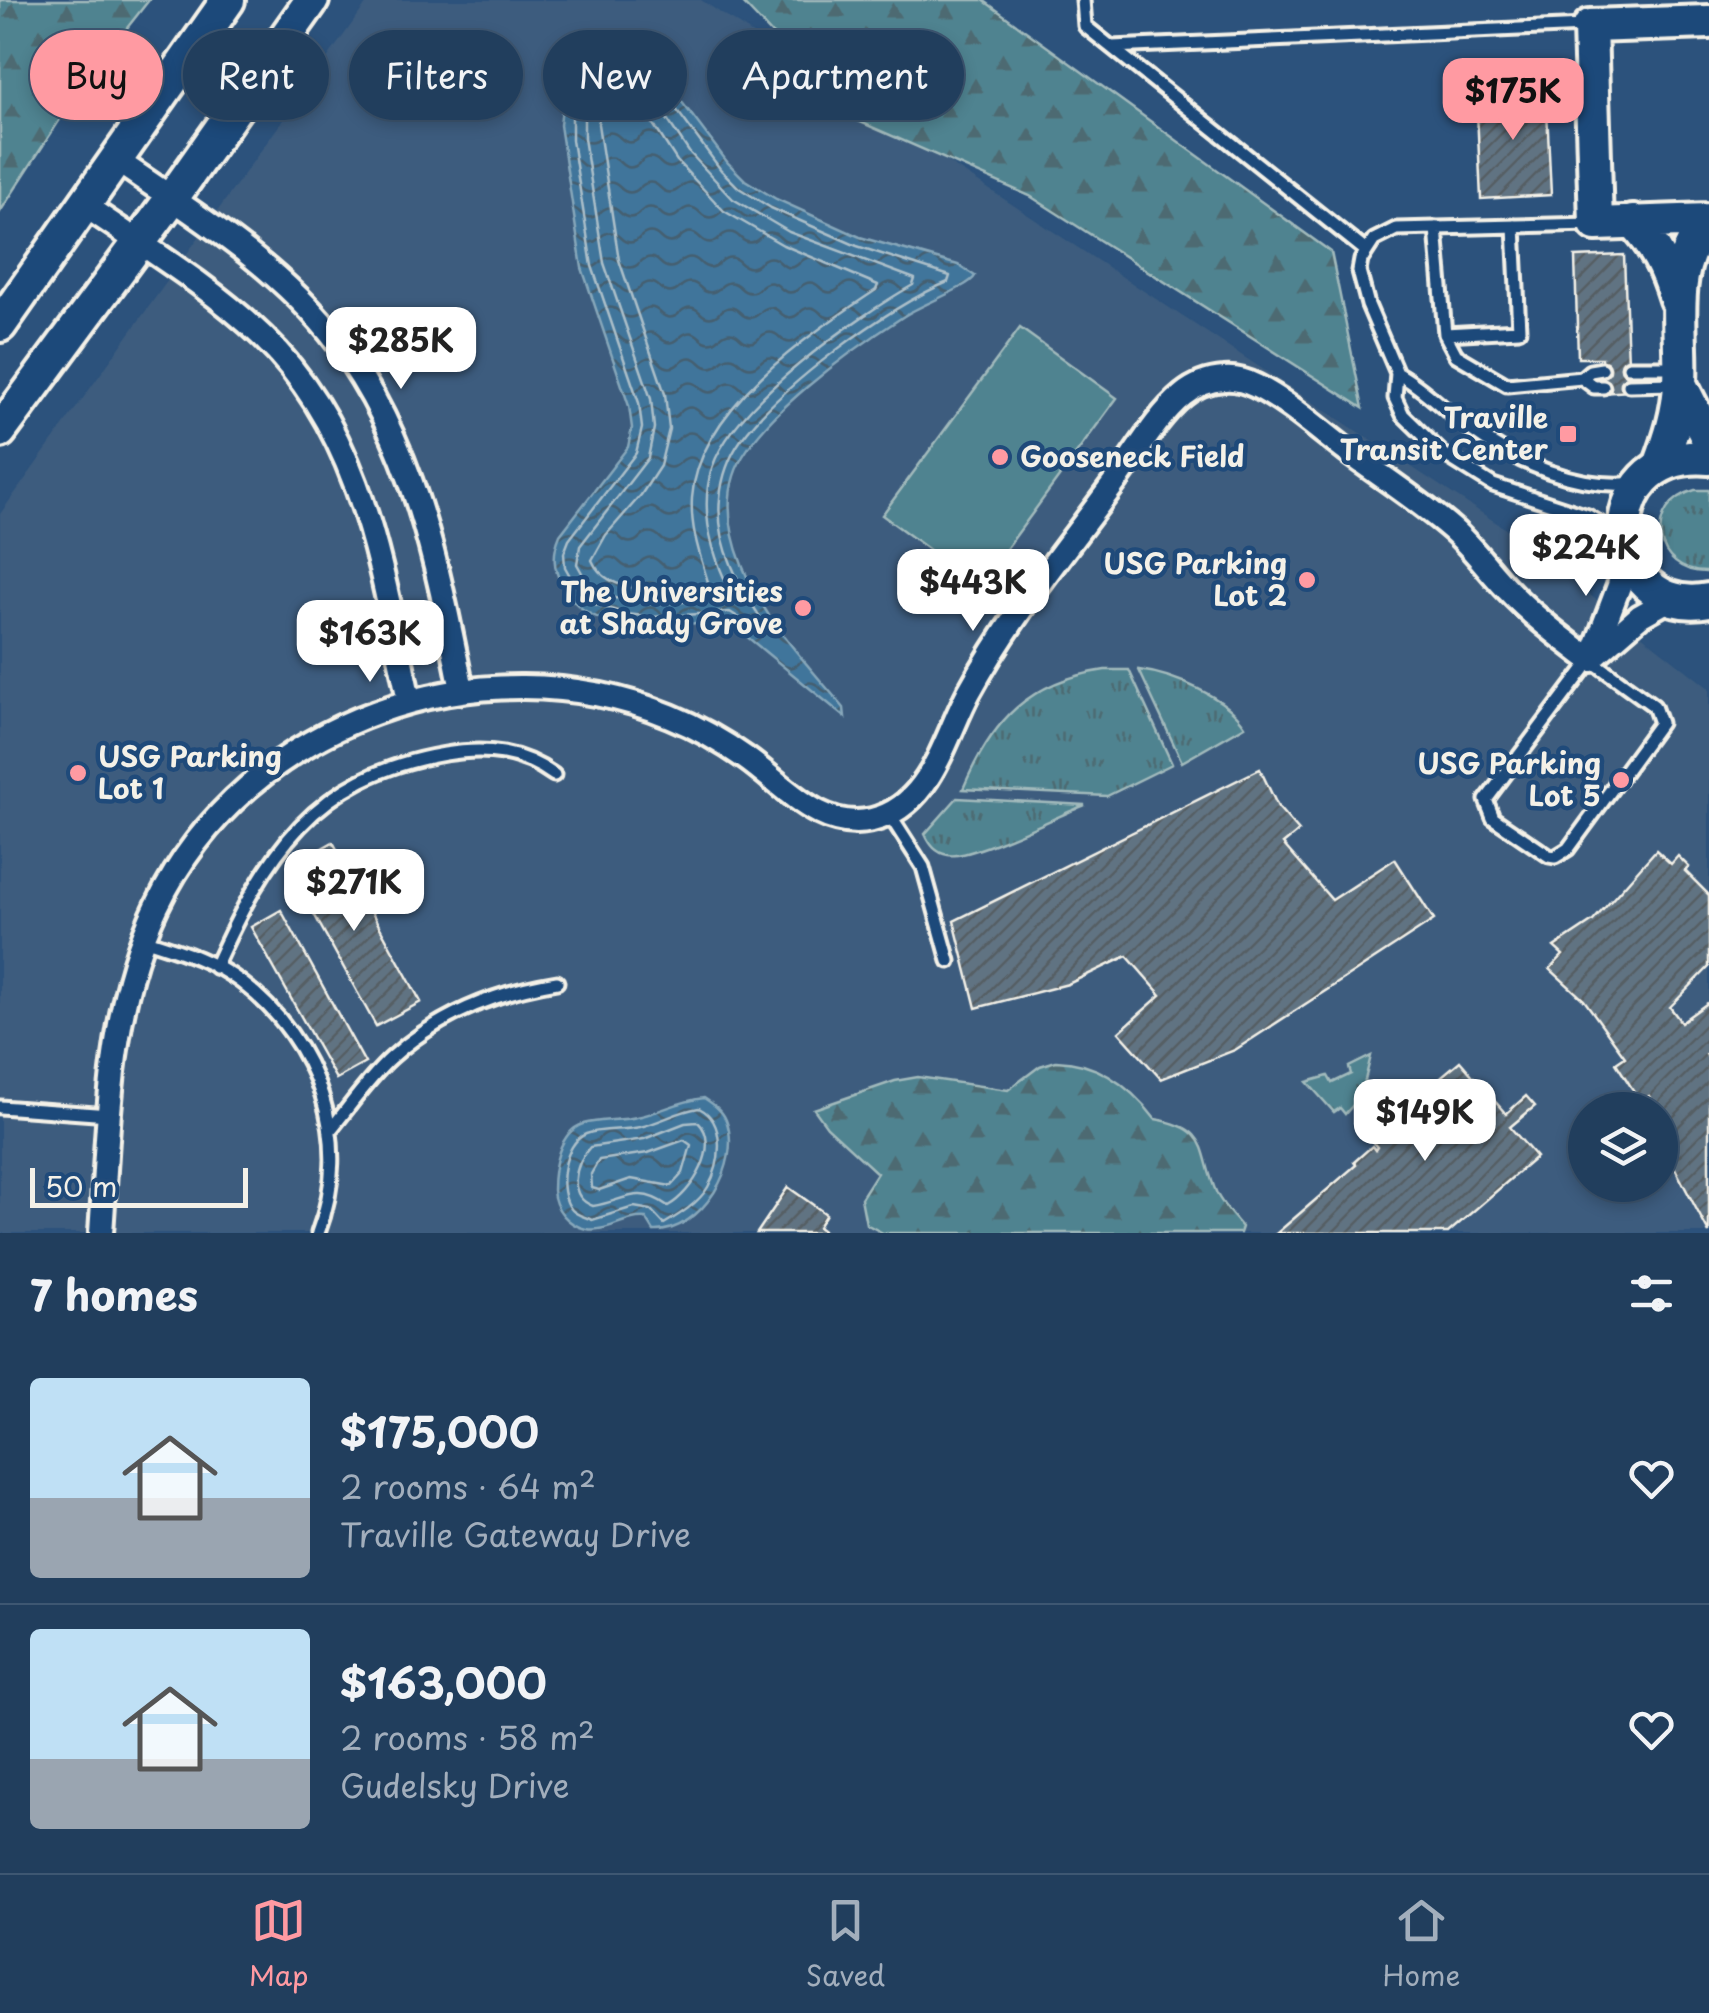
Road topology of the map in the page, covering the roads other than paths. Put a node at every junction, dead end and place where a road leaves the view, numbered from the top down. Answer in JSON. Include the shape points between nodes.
{"nodes":[{"id":1,"x":228,"y":0,"type":"edge"},
{"id":2,"x":312,"y":0,"type":"edge"},
{"id":3,"x":1083,"y":0,"type":"edge"},
{"id":4,"x":1649,"y":0,"type":"edge"},
{"id":5,"x":1697,"y":14,"type":"edge"},
{"id":6,"x":1625,"y":24,"type":"junction"},
{"id":7,"x":1590,"y":26,"type":"junction"},
{"id":8,"x":1112,"y":47,"type":"junction"},
{"id":9,"x":116,"y":160,"type":"junction"},
{"id":10,"x":172,"y":198,"type":"junction"},
{"id":11,"x":84,"y":205,"type":"junction"},
{"id":12,"x":1709,"y":220,"type":"edge"},
{"id":13,"x":1633,"y":222,"type":"junction"},
{"id":14,"x":1596,"y":224,"type":"junction"},
{"id":15,"x":1514,"y":226,"type":"junction"},
{"id":16,"x":1436,"y":228,"type":"junction"},
{"id":17,"x":139,"y":242,"type":"junction"},
{"id":18,"x":1366,"y":251,"type":"junction"},
{"id":19,"x":1677,"y":303,"type":"junction"},
{"id":20,"x":0,"y":326,"type":"edge"},
{"id":21,"x":1445,"y":334,"type":"junction"},
{"id":22,"x":1629,"y":367,"type":"dead end"},
{"id":23,"x":1602,"y":369,"type":"dead end"},
{"id":24,"x":1397,"y":372,"type":"junction"},
{"id":25,"x":1680,"y":375,"type":"junction"},
{"id":26,"x":1582,"y":378,"type":"junction"},
{"id":27,"x":1629,"y":386,"type":"dead end"},
{"id":28,"x":1602,"y":387,"type":"dead end"},
{"id":29,"x":0,"y":431,"type":"edge"},
{"id":30,"x":1709,"y":441,"type":"edge"},
{"id":31,"x":1709,"y":458,"type":"edge"},
{"id":32,"x":1650,"y":474,"type":"junction"},
{"id":33,"x":1625,"y":544,"type":"junction"},
{"id":34,"x":1697,"y":602,"type":"edge"},
{"id":35,"x":1591,"y":660,"type":"junction"},
{"id":36,"x":462,"y":690,"type":"junction"},
{"id":37,"x":408,"y":700,"type":"junction"},
{"id":38,"x":554,"y":775,"type":"dead end"},
{"id":39,"x":889,"y":814,"type":"junction"},
{"id":40,"x":143,"y":939,"type":"junction"},
{"id":41,"x":949,"y":961,"type":"dead end"},
{"id":42,"x":215,"y":967,"type":"junction"},
{"id":43,"x":557,"y":982,"type":"dead end"},
{"id":44,"x":0,"y":1107,"type":"edge"},
{"id":45,"x":109,"y":1115,"type":"junction"},
{"id":46,"x":331,"y":1130,"type":"junction"},
{"id":47,"x":322,"y":1231,"type":"edge"},
{"id":48,"x":100,"y":1233,"type":"edge"}],
"edges":[{"from":1,"to":9,"type":"street"},
{"from":2,"to":10,"type":"street"},
{"from":3,"to":8,"type":"lane","via":[[1085,26]]},
{"from":4,"to":6,"type":"street"},
{"from":5,"to":6,"type":"street"},
{"from":6,"to":7,"type":"street"},
{"from":7,"to":8,"type":"lane"},
{"from":7,"to":14,"type":"street"},
{"from":8,"to":18,"type":"lane"},
{"from":9,"to":10,"type":"street"},
{"from":9,"to":11,"type":"street"},
{"from":10,"to":17,"type":"street"},
{"from":10,"to":36,"type":"street","via":[[305,305],[338,342],[386,420],[428,531]]},
{"from":11,"to":17,"type":"street"},
{"from":11,"to":20,"type":"street"},
{"from":12,"to":13,"type":"street"},
{"from":12,"to":19,"type":"street","via":[[1684,259]]},
{"from":13,"to":14,"type":"street"},
{"from":13,"to":19,"type":"street","via":[[1665,264]]},
{"from":14,"to":15,"type":"lane"},
{"from":15,"to":16,"type":"lane"},
{"from":15,"to":21,"type":"lane","via":[[1519,330]]},
{"from":16,"to":18,"type":"lane","via":[[1396,228]]},
{"from":16,"to":21,"type":"lane"},
{"from":17,"to":29,"type":"street"},
{"from":17,"to":37,"type":"street","via":[[264,338],[341,445],[377,544]]},
{"from":18,"to":24,"type":"lane","via":[[1361,282]]},
{"from":19,"to":25,"type":"street"},
{"from":21,"to":26,"type":"lane","via":[[1456,355],[1507,385]]},
{"from":22,"to":25,"type":"lane"},
{"from":23,"to":26,"type":"lane"},
{"from":24,"to":32,"type":"lane","via":[[1472,430],[1557,474],[1601,486]]},
{"from":24,"to":33,"type":"lane","via":[[1394,398],[1442,452],[1493,485],[1588,516]]},
{"from":25,"to":27,"type":"lane"},
{"from":25,"to":30,"type":"street"},
{"from":25,"to":32,"type":"street","via":[[1672,436]]},
{"from":26,"to":28,"type":"lane"},
{"from":31,"to":32,"type":"street","via":[[1682,457]]},
{"from":32,"to":33,"type":"street","via":[[1629,499]]},
{"from":33,"to":34,"type":"street","via":[[1644,580]]},
{"from":33,"to":35,"type":"street","via":[[1620,586]]},
{"from":34,"to":35,"type":"street","via":[[1640,616]]},
{"from":35,"to":35,"type":"lane","via":[[1486,800],[1493,818],[1548,856],[1568,849],[1660,724],[1654,706]]},
{"from":35,"to":39,"type":"street","via":[[1518,600],[1450,527],[1263,390],[1221,379],[1188,390],[1161,420],[990,657],[927,780]]},
{"from":36,"to":37,"type":"street"},
{"from":36,"to":39,"type":"street","via":[[543,688],[624,701],[701,730],[823,816],[855,822]]},
{"from":37,"to":40,"type":"street","via":[[321,736],[246,790],[181,864]]},
{"from":38,"to":42,"type":"lane","via":[[534,760],[499,750],[460,751],[417,758],[357,781],[291,833],[238,914]]},
{"from":39,"to":41,"type":"lane","via":[[931,886]]},
{"from":40,"to":42,"type":"lane"},
{"from":40,"to":45,"type":"street","via":[[121,1018]]},
{"from":42,"to":46,"type":"lane","via":[[264,1003],[303,1049]]},
{"from":43,"to":46,"type":"lane","via":[[497,995],[425,1032],[390,1058]]},
{"from":44,"to":45,"type":"lane"},
{"from":45,"to":48,"type":"street"},
{"from":46,"to":47,"type":"lane","via":[[333,1167]]}]}
